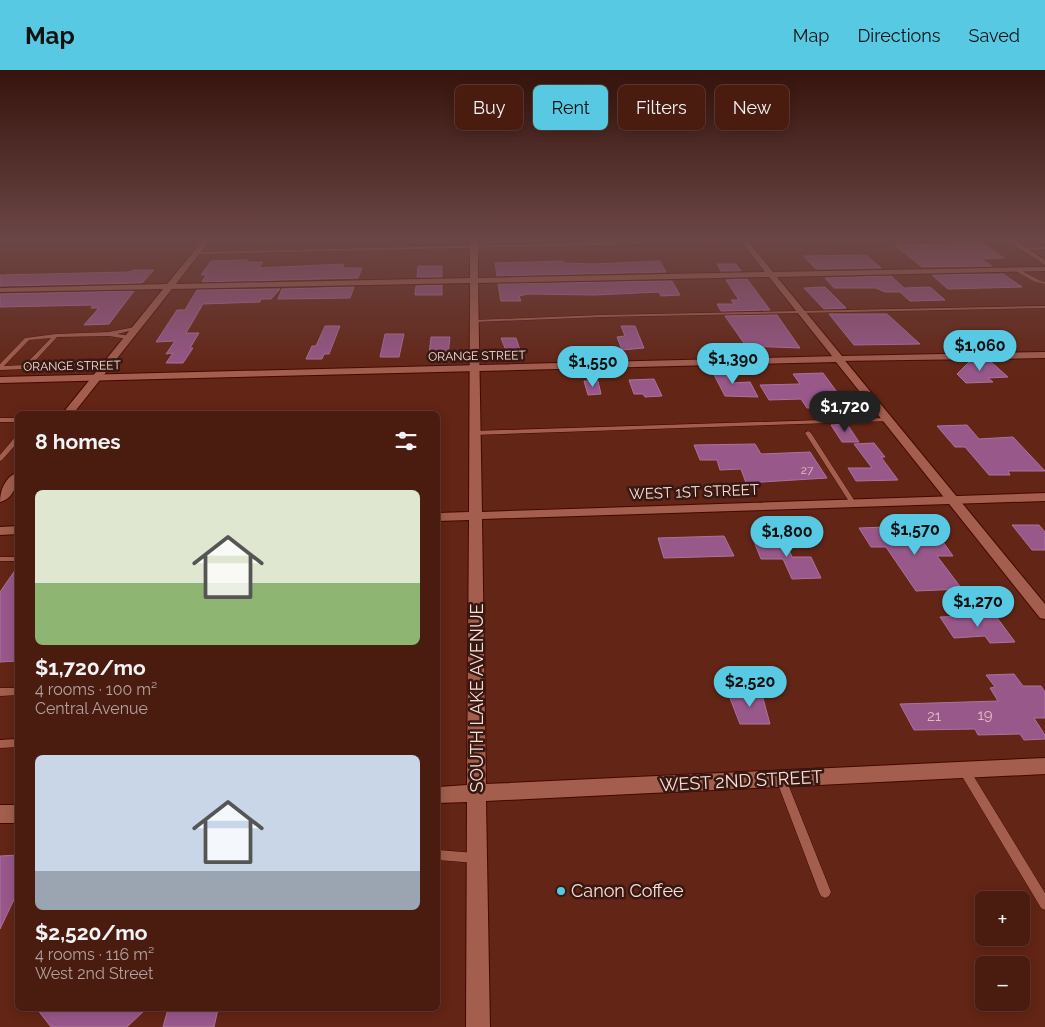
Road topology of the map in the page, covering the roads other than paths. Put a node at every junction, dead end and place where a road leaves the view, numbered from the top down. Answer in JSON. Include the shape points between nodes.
{"nodes":[{"id":1,"x":253,"y":284,"type":"edge"},
{"id":2,"x":476,"y":284,"type":"edge"},
{"id":3,"x":778,"y":284,"type":"edge"},
{"id":4,"x":172,"y":285,"type":"junction"},
{"id":5,"x":0,"y":290,"type":"edge"},
{"id":6,"x":1045,"y":307,"type":"edge"},
{"id":7,"x":800,"y":312,"type":"junction"},
{"id":8,"x":475,"y":321,"type":"junction"},
{"id":9,"x":135,"y":328,"type":"junction"},
{"id":10,"x":109,"y":334,"type":"junction"},
{"id":11,"x":56,"y":336,"type":"junction"},
{"id":12,"x":128,"y":337,"type":"junction"},
{"id":13,"x":1045,"y":355,"type":"edge"},
{"id":14,"x":839,"y":359,"type":"junction"},
{"id":15,"x":107,"y":363,"type":"junction"},
{"id":16,"x":30,"y":365,"type":"junction"},
{"id":17,"x":0,"y":367,"type":"edge"},
{"id":18,"x":474,"y":368,"type":"junction"},
{"id":19,"x":96,"y":378,"type":"junction"},
{"id":20,"x":0,"y":380,"type":"edge"},
{"id":21,"x":69,"y":411,"type":"edge"},
{"id":22,"x":0,"y":420,"type":"edge"},
{"id":23,"x":15,"y":420,"type":"edge"},
{"id":24,"x":887,"y":420,"type":"junction"},
{"id":25,"x":474,"y":433,"type":"junction"},
{"id":26,"x":808,"y":433,"type":"dead end"},
{"id":27,"x":15,"y":441,"type":"edge"},
{"id":28,"x":0,"y":459,"type":"edge"},
{"id":29,"x":15,"y":480,"type":"edge"},
{"id":30,"x":1045,"y":497,"type":"edge"},
{"id":31,"x":0,"y":498,"type":"edge"},
{"id":32,"x":953,"y":500,"type":"junction"},
{"id":33,"x":853,"y":503,"type":"junction"},
{"id":34,"x":476,"y":516,"type":"junction"},
{"id":35,"x":440,"y":517,"type":"edge"},
{"id":36,"x":15,"y":530,"type":"edge"},
{"id":37,"x":0,"y":531,"type":"edge"},
{"id":38,"x":0,"y":559,"type":"edge"},
{"id":39,"x":15,"y":559,"type":"edge"},
{"id":40,"x":1045,"y":614,"type":"edge"},
{"id":41,"x":15,"y":691,"type":"edge"},
{"id":42,"x":0,"y":692,"type":"edge"},
{"id":43,"x":15,"y":743,"type":"edge"},
{"id":44,"x":0,"y":744,"type":"edge"},
{"id":45,"x":1045,"y":766,"type":"edge"},
{"id":46,"x":964,"y":770,"type":"junction"},
{"id":47,"x":782,"y":779,"type":"junction"},
{"id":48,"x":477,"y":794,"type":"junction"},
{"id":49,"x":440,"y":795,"type":"edge"},
{"id":50,"x":0,"y":814,"type":"edge"},
{"id":51,"x":15,"y":814,"type":"edge"},
{"id":52,"x":440,"y":855,"type":"edge"},
{"id":53,"x":477,"y":858,"type":"junction"},
{"id":54,"x":825,"y":892,"type":"dead end"},
{"id":55,"x":1045,"y":904,"type":"edge"},
{"id":56,"x":478,"y":1027,"type":"edge"}],
"edges":[{"from":1,"to":4,"type":"street"},
{"from":2,"to":8,"type":"street","name":"SOUTH LAKE AVENUE"},
{"from":3,"to":7,"type":"street"},
{"from":4,"to":5,"type":"street"},
{"from":4,"to":9,"type":"street"},
{"from":6,"to":7,"type":"lane"},
{"from":7,"to":8,"type":"lane"},
{"from":7,"to":14,"type":"street"},
{"from":8,"to":18,"type":"street","name":"SOUTH LAKE AVENUE"},
{"from":9,"to":10,"type":"lane"},
{"from":9,"to":12,"type":"street"},
{"from":10,"to":11,"type":"lane"},
{"from":10,"to":12,"type":"lane"},
{"from":11,"to":16,"type":"lane"},
{"from":11,"to":17,"type":"lane","via":[[27,339]]},
{"from":12,"to":15,"type":"street"},
{"from":13,"to":14,"type":"street","name":"ORANGE STREET"},
{"from":14,"to":18,"type":"street","name":"ORANGE STREET"},
{"from":14,"to":24,"type":"street"},
{"from":15,"to":16,"type":"lane"},
{"from":15,"to":19,"type":"street"},
{"from":16,"to":17,"type":"lane"},
{"from":18,"to":19,"type":"street","name":"ORANGE STREET"},
{"from":18,"to":25,"type":"street","name":"SOUTH LAKE AVENUE"},
{"from":19,"to":20,"type":"street","name":"ORANGE STREET"},
{"from":19,"to":21,"type":"street"},
{"from":22,"to":23,"type":"lane"},
{"from":24,"to":25,"type":"lane"},
{"from":24,"to":32,"type":"street"},
{"from":25,"to":34,"type":"street","name":"SOUTH LAKE AVENUE"},
{"from":26,"to":33,"type":"lane"},
{"from":27,"to":28,"type":"lane"},
{"from":29,"to":31,"type":"street"},
{"from":30,"to":32,"type":"street","name":"WEST 1ST STREET"},
{"from":32,"to":33,"type":"street","name":"WEST 1ST STREET"},
{"from":32,"to":40,"type":"street"},
{"from":33,"to":34,"type":"street","name":"WEST 1ST STREET"},
{"from":34,"to":35,"type":"street","name":"WEST 1ST STREET"},
{"from":34,"to":48,"type":"street","name":"SOUTH LAKE AVENUE"},
{"from":36,"to":37,"type":"street"},
{"from":38,"to":39,"type":"lane"},
{"from":41,"to":42,"type":"lane"},
{"from":43,"to":44,"type":"lane"},
{"from":45,"to":46,"type":"street","name":"WEST 2ND STREET"},
{"from":46,"to":47,"type":"street","name":"WEST 2ND STREET"},
{"from":46,"to":55,"type":"lane"},
{"from":47,"to":48,"type":"street","name":"WEST 2ND STREET"},
{"from":47,"to":54,"type":"lane"},
{"from":48,"to":49,"type":"street","name":"WEST 2ND STREET"},
{"from":48,"to":53,"type":"street","name":"SOUTH LAKE AVENUE"},
{"from":50,"to":51,"type":"street"},
{"from":52,"to":53,"type":"lane"},
{"from":53,"to":56,"type":"street","name":"SOUTH LAKE AVENUE"}]}
